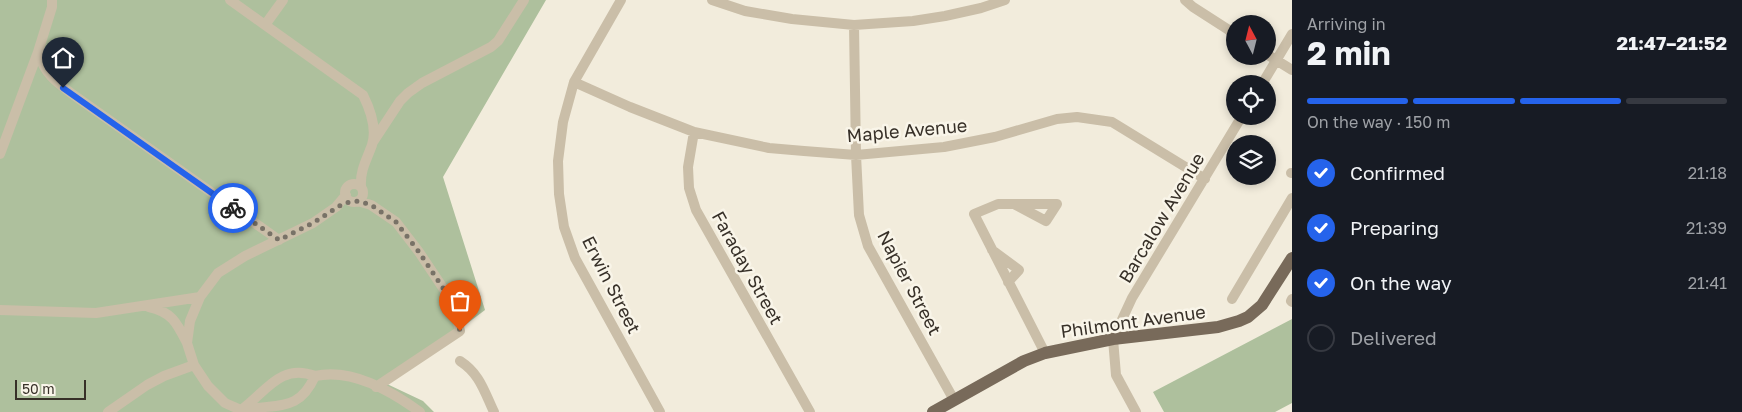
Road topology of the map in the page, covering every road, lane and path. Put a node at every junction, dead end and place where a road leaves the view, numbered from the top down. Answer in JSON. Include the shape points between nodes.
{"nodes":[{"id":1,"x":52,"y":0,"type":"edge"},
{"id":2,"x":230,"y":0,"type":"edge"},
{"id":3,"x":282,"y":0,"type":"edge"},
{"id":4,"x":524,"y":0,"type":"edge"},
{"id":5,"x":621,"y":0,"type":"edge"},
{"id":6,"x":712,"y":0,"type":"edge"},
{"id":7,"x":1006,"y":0,"type":"edge"},
{"id":8,"x":1185,"y":0,"type":"edge"},
{"id":9,"x":265,"y":24,"type":"junction"},
{"id":10,"x":854,"y":25,"type":"junction"},
{"id":11,"x":1226,"y":28,"type":"edge"},
{"id":12,"x":1292,"y":34,"type":"edge"},
{"id":13,"x":38,"y":52,"type":"junction"},
{"id":14,"x":1276,"y":53,"type":"edge"},
{"id":15,"x":1276,"y":60,"type":"edge"},
{"id":16,"x":1292,"y":70,"type":"edge"},
{"id":17,"x":574,"y":82,"type":"junction"},
{"id":18,"x":1237,"y":125,"type":"edge"},
{"id":19,"x":694,"y":132,"type":"junction"},
{"id":20,"x":373,"y":143,"type":"junction"},
{"id":21,"x":0,"y":154,"type":"edge"},
{"id":22,"x":856,"y":155,"type":"junction"},
{"id":23,"x":1205,"y":179,"type":"junction"},
{"id":24,"x":359,"y":184,"type":"junction"},
{"id":25,"x":1292,"y":198,"type":"edge"},
{"id":26,"x":352,"y":199,"type":"junction"},
{"id":27,"x":1014,"y":204,"type":"dead end"},
{"id":28,"x":371,"y":205,"type":"junction"},
{"id":29,"x":279,"y":240,"type":"junction"},
{"id":30,"x":990,"y":248,"type":"junction"},
{"id":31,"x":1292,"y":258,"type":"edge"},
{"id":32,"x":1288,"y":273,"type":"edge"},
{"id":33,"x":1008,"y":282,"type":"junction"},
{"id":34,"x":200,"y":297,"type":"junction"},
{"id":35,"x":1232,"y":299,"type":"dead end"},
{"id":36,"x":146,"y":306,"type":"junction"},
{"id":37,"x":0,"y":310,"type":"edge"},
{"id":38,"x":1113,"y":339,"type":"junction"},
{"id":39,"x":187,"y":343,"type":"junction"},
{"id":40,"x":1045,"y":353,"type":"junction"},
{"id":41,"x":460,"y":361,"type":"dead end"},
{"id":42,"x":194,"y":365,"type":"junction"},
{"id":43,"x":315,"y":376,"type":"junction"},
{"id":44,"x":376,"y":387,"type":"junction"},
{"id":45,"x":954,"y":400,"type":"junction"},
{"id":46,"x":240,"y":411,"type":"edge"},
{"id":47,"x":108,"y":412,"type":"edge"},
{"id":48,"x":420,"y":412,"type":"edge"},
{"id":49,"x":494,"y":412,"type":"edge"},
{"id":50,"x":660,"y":412,"type":"edge"},
{"id":51,"x":810,"y":412,"type":"edge"},
{"id":52,"x":933,"y":412,"type":"edge"},
{"id":53,"x":1136,"y":412,"type":"edge"}],
"edges":[{"from":1,"to":13,"type":"street"},
{"from":2,"to":9,"type":"street"},
{"from":3,"to":9,"type":"street"},
{"from":4,"to":20,"type":"street","via":[[498,41],[408,93]]},
{"from":5,"to":17,"type":"street","name":"Erwin Street"},
{"from":6,"to":10,"type":"street","via":[[745,11]]},
{"from":7,"to":10,"type":"street","via":[[945,16]]},
{"from":8,"to":11,"type":"street"},
{"from":9,"to":20,"type":"street","via":[[363,95],[370,110]]},
{"from":10,"to":22,"type":"street","name":"Napier Street"},
{"from":12,"to":14,"type":"street"},
{"from":13,"to":21,"type":"street"},
{"from":13,"to":29,"type":"street","via":[[42,66],[52,79]]},
{"from":15,"to":16,"type":"street"},
{"from":17,"to":19,"type":"street","name":"Maple Avenue"},
{"from":17,"to":50,"type":"street","name":"Erwin Street","via":[[563,122],[558,161],[564,227],[575,258]]},
{"from":18,"to":23,"type":"street","name":"Barcalow Avenue"},
{"from":19,"to":22,"type":"street","name":"Maple Avenue","via":[[769,148]]},
{"from":19,"to":51,"type":"street","name":"Faraday Street","via":[[688,167],[689,188],[696,210]]},
{"from":20,"to":24,"type":"street"},
{"from":22,"to":23,"type":"street","name":"Maple Avenue","via":[[944,147],[995,137],[1057,119],[1078,117],[1112,122]]},
{"from":22,"to":45,"type":"street","name":"Napier Street","via":[[859,215],[868,246]]},
{"from":23,"to":38,"type":"street","name":"Barcalow Avenue","via":[[1132,298]]},
{"from":24,"to":26,"type":"street","via":[[363,197]]},
{"from":24,"to":26,"type":"street","via":[[346,189]]},
{"from":24,"to":28,"type":"street"},
{"from":25,"to":35,"type":"street"},
{"from":26,"to":28,"type":"street"},
{"from":26,"to":29,"type":"street"},
{"from":27,"to":30,"type":"street","via":[[998,204],[974,214]]},
{"from":28,"to":44,"type":"street","via":[[396,222],[419,252],[453,303],[460,331]]},
{"from":29,"to":34,"type":"street","via":[[218,273]]},
{"from":30,"to":33,"type":"street"},
{"from":30,"to":33,"type":"street","via":[[1019,270]]},
{"from":31,"to":32,"type":"main road","name":"Philmont Avenue"},
{"from":32,"to":38,"type":"main road","name":"Philmont Avenue","via":[[1262,305],[1233,324]]},
{"from":33,"to":40,"type":"street"},
{"from":34,"to":36,"type":"street"},
{"from":34,"to":39,"type":"street","via":[[190,321]]},
{"from":36,"to":37,"type":"street","via":[[96,313]]},
{"from":36,"to":39,"type":"street","via":[[173,318]]},
{"from":38,"to":40,"type":"main road","name":"Philmont Avenue"},
{"from":38,"to":53,"type":"street","via":[[1116,375]]},
{"from":39,"to":42,"type":"street"},
{"from":40,"to":45,"type":"main road","name":"Philmont Avenue","via":[[1024,361]]},
{"from":41,"to":49,"type":"street","via":[[477,376]]},
{"from":42,"to":46,"type":"street","via":[[224,403]]},
{"from":42,"to":47,"type":"street","via":[[147,385]]},
{"from":43,"to":44,"type":"street","via":[[341,374]]},
{"from":43,"to":46,"type":"street","via":[[294,372],[278,377]]},
{"from":43,"to":46,"type":"street","via":[[304,398],[293,406]]},
{"from":44,"to":48,"type":"street"},
{"from":45,"to":52,"type":"main road","name":"Philmont Avenue"}]}
